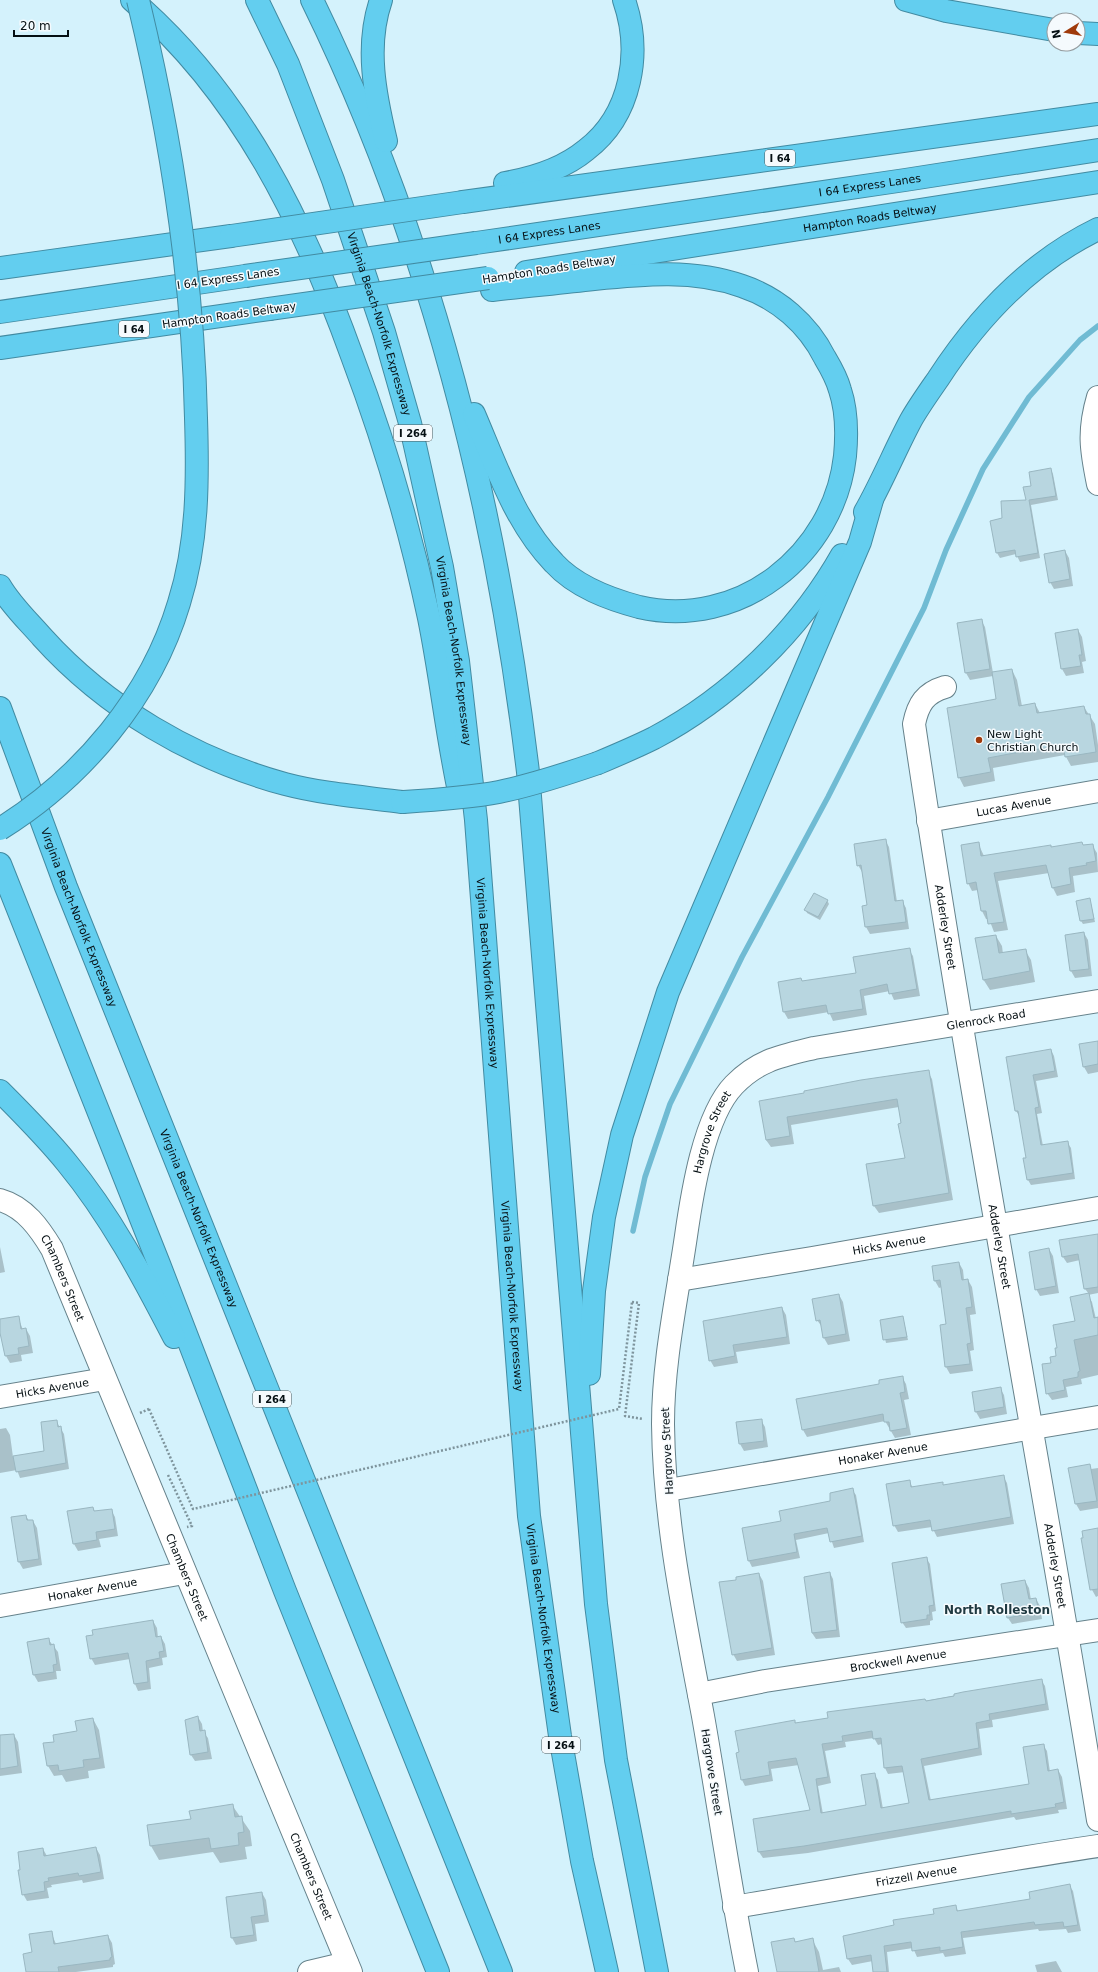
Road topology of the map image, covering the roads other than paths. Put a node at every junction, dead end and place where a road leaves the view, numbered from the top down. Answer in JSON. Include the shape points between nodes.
{"nodes":[{"id":1,"x":132,"y":0,"type":"edge"},
{"id":2,"x":138,"y":0,"type":"edge"},
{"id":3,"x":258,"y":0,"type":"edge"},
{"id":4,"x":312,"y":0,"type":"edge"},
{"id":5,"x":381,"y":0,"type":"edge"},
{"id":6,"x":624,"y":0,"type":"edge"},
{"id":7,"x":906,"y":0,"type":"edge"},
{"id":8,"x":959,"y":0,"type":"edge"},
{"id":9,"x":1046,"y":23,"type":"edge"},
{"id":10,"x":1046,"y":29,"type":"edge"},
{"id":11,"x":1098,"y":114,"type":"edge"},
{"id":12,"x":1098,"y":150,"type":"edge"},
{"id":13,"x":1098,"y":182,"type":"edge"},
{"id":14,"x":461,"y":197,"type":"junction"},
{"id":15,"x":1098,"y":229,"type":"edge"},
{"id":16,"x":409,"y":233,"type":"junction"},
{"id":17,"x":0,"y":268,"type":"edge"},
{"id":18,"x":490,"y":284,"type":"junction"},
{"id":19,"x":0,"y":312,"type":"edge"},
{"id":20,"x":443,"y":342,"type":"junction"},
{"id":21,"x":0,"y":348,"type":"edge"},
{"id":22,"x":1098,"y":396,"type":"edge"},
{"id":23,"x":1098,"y":484,"type":"edge"},
{"id":24,"x":872,"y":500,"type":"junction"},
{"id":25,"x":0,"y":586,"type":"edge"},
{"id":26,"x":945,"y":687,"type":"dead end"},
{"id":27,"x":0,"y":708,"type":"edge"},
{"id":28,"x":1098,"y":791,"type":"edge"},
{"id":29,"x":928,"y":821,"type":"junction"},
{"id":30,"x":0,"y":830,"type":"edge"},
{"id":31,"x":0,"y":864,"type":"edge"},
{"id":32,"x":480,"y":889,"type":"junction"},
{"id":33,"x":1098,"y":1001,"type":"edge"},
{"id":34,"x":963,"y":1024,"type":"junction"},
{"id":35,"x":873,"y":1038,"type":"joint"},
{"id":36,"x":0,"y":1092,"type":"edge"},
{"id":37,"x":0,"y":1200,"type":"edge"},
{"id":38,"x":1098,"y":1208,"type":"edge"},
{"id":39,"x":996,"y":1226,"type":"junction"},
{"id":40,"x":679,"y":1280,"type":"junction"},
{"id":41,"x":105,"y":1379,"type":"junction"},
{"id":42,"x":0,"y":1397,"type":"edge"},
{"id":43,"x":1098,"y":1417,"type":"edge"},
{"id":44,"x":1030,"y":1429,"type":"junction"},
{"id":45,"x":223,"y":1430,"type":"junction"},
{"id":46,"x":584,"y":1479,"type":"junction"},
{"id":47,"x":668,"y":1490,"type":"junction"},
{"id":48,"x":184,"y":1573,"type":"junction"},
{"id":49,"x":0,"y":1606,"type":"edge"},
{"id":50,"x":1098,"y":1630,"type":"edge"},
{"id":51,"x":1068,"y":1636,"type":"junction"},
{"id":52,"x":699,"y":1694,"type":"junction"},
{"id":53,"x":1098,"y":1820,"type":"edge"},
{"id":54,"x":1098,"y":1846,"type":"edge"},
{"id":55,"x":734,"y":1907,"type":"junction"},
{"id":56,"x":349,"y":1968,"type":"edge"},
{"id":57,"x":309,"y":1972,"type":"edge"},
{"id":58,"x":438,"y":1972,"type":"edge"},
{"id":59,"x":501,"y":1972,"type":"edge"},
{"id":60,"x":607,"y":1972,"type":"edge"},
{"id":61,"x":657,"y":1972,"type":"edge"},
{"id":62,"x":746,"y":1972,"type":"edge"}],
"edges":[{"from":1,"to":32,"type":"highway","via":[[161,24],[229,105],[285,199],[313,257],[342,328],[389,463],[411,542],[429,620],[457,784]]},
{"from":2,"to":30,"type":"highway","bridge":true,"via":[[169,146],[192,331],[197,474],[189,565],[165,643],[146,679],[118,721],[91,755],[60,786]]},
{"from":3,"to":32,"type":"highway","name":"Virginia Beach-Norfolk Expressway","number":"I 264","via":[[288,64],[333,180],[384,332],[410,422],[442,566],[458,661],[476,820]]},
{"from":4,"to":16,"type":"highway","via":[[350,80]]},
{"from":5,"to":16,"type":"highway","via":[[373,33],[374,83]]},
{"from":6,"to":14,"type":"highway","via":[[633,34],[634,59],[630,81],[621,103],[613,121],[602,135],[587,150],[564,164],[529,179]]},
{"from":7,"to":10,"type":"highway","via":[[960,14]]},
{"from":8,"to":9,"type":"highway"},
{"from":11,"to":14,"type":"highway","number":"I 64"},
{"from":12,"to":19,"type":"highway","name":"I 64 Express Lanes","bridge":true},
{"from":13,"to":18,"type":"highway","name":"Hampton Roads Beltway"},
{"from":14,"to":17,"type":"highway","bridge":true,"via":[[342,219]]},
{"from":15,"to":24,"type":"highway","via":[[1052,256],[1026,276],[978,323],[912,419]]},
{"from":16,"to":20,"type":"highway"},
{"from":18,"to":20,"type":"highway","via":[[684,274],[742,286],[764,295],[785,308],[818,344],[841,392],[845,414],[847,438],[844,466],[836,496],[825,523],[808,547],[772,581],[726,603],[700,609],[649,609],[601,595],[576,581],[538,546],[525,526]]},
{"from":18,"to":21,"type":"highway","name":"Hampton Roads Beltway","number":"I 64","bridge":true,"via":[[355,297]]},
{"from":20,"to":46,"type":"highway","via":[[484,498],[518,684],[528,772]]},
{"from":22,"to":23,"type":"street","via":[[1090,436]]},
{"from":24,"to":25,"type":"highway","bridge":true,"via":[[827,581],[786,632],[764,657],[701,709],[654,737],[598,763],[544,781],[499,792],[445,799],[402,802],[323,792],[262,776],[200,753],[134,717],[84,678],[60,657]]},
{"from":24,"to":46,"type":"highway","via":[[860,542],[668,992],[622,1134],[604,1217],[594,1291]]},
{"from":26,"to":29,"type":"street","name":"Adderley Street","via":[[925,697],[917,709],[914,724]]},
{"from":27,"to":59,"type":"highway","name":"Virginia Beach-Norfolk Expressway","number":"I 264","via":[[66,887]]},
{"from":28,"to":29,"type":"street","name":"Lucas Avenue"},
{"from":29,"to":34,"type":"street","name":"Adderley Street"},
{"from":31,"to":45,"type":"highway"},
{"from":32,"to":60,"type":"highway","name":"Virginia Beach-Norfolk Expressway","number":"I 264","via":[[529,1516],[561,1744],[582,1860]]},
{"from":33,"to":34,"type":"street","name":"Glenrock Road"},
{"from":34,"to":35,"type":"street","name":"Glenrock Road"},
{"from":34,"to":39,"type":"street","name":"Adderley Street"},
{"from":35,"to":40,"type":"street","name":"Hargrove Street","via":[[814,1048],[768,1060],[750,1070],[732,1087],[712,1124],[698,1168]]},
{"from":36,"to":45,"type":"highway","via":[[35,1125],[96,1201],[148,1286]]},
{"from":37,"to":41,"type":"street","name":"Chambers Street","via":[[25,1214],[40,1230],[52,1249]]},
{"from":38,"to":39,"type":"street","name":"Hicks Avenue"},
{"from":39,"to":40,"type":"street","name":"Hicks Avenue"},
{"from":39,"to":44,"type":"street","name":"Adderley Street"},
{"from":40,"to":47,"type":"street","name":"Hargrove Street","via":[[666,1375],[663,1423]]},
{"from":41,"to":42,"type":"street","name":"Hicks Avenue"},
{"from":41,"to":48,"type":"street","name":"Chambers Street"},
{"from":43,"to":44,"type":"street","name":"Honaker Avenue"},
{"from":44,"to":47,"type":"street","name":"Honaker Avenue"},
{"from":44,"to":51,"type":"street","name":"Adderley Street"},
{"from":45,"to":58,"type":"highway"},
{"from":46,"to":61,"type":"highway","via":[[596,1604],[616,1760]]},
{"from":47,"to":52,"type":"street","name":"Hargrove Street","via":[[673,1545]]},
{"from":48,"to":49,"type":"street","name":"Honaker Avenue"},
{"from":48,"to":56,"type":"street","name":"Chambers Street"},
{"from":50,"to":51,"type":"street","name":"Brockwell Avenue"},
{"from":51,"to":52,"type":"street","name":"Brockwell Avenue","via":[[765,1681]]},
{"from":51,"to":53,"type":"street","name":"Adderley Street"},
{"from":52,"to":55,"type":"street","name":"Hargrove Street"},
{"from":54,"to":55,"type":"street","name":"Frizzell Avenue","via":[[982,1863]]},
{"from":55,"to":62,"type":"street","name":"Hargrove Street"},
{"from":56,"to":57,"type":"street"}]}
